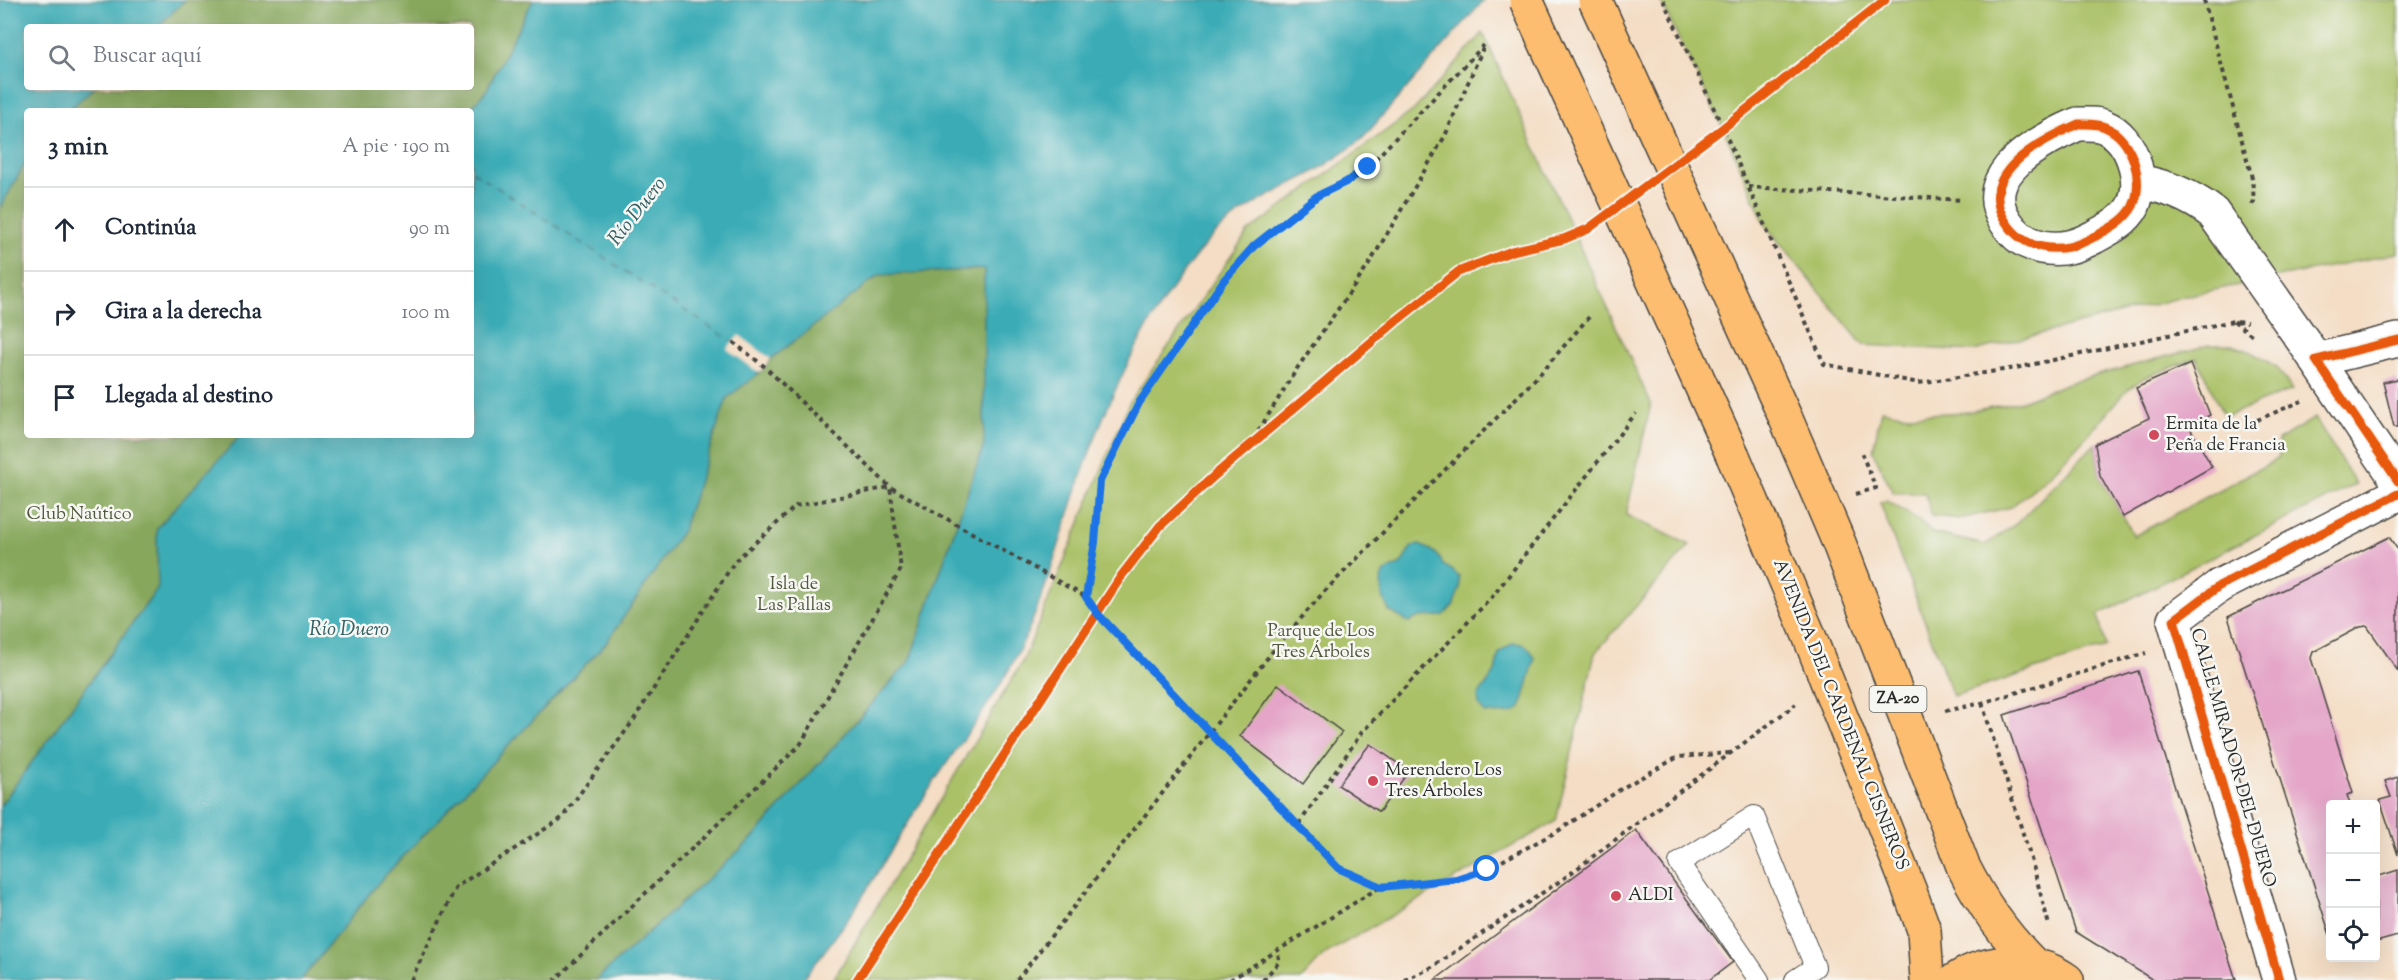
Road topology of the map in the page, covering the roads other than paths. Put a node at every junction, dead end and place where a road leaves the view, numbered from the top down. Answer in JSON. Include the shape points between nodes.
{"nodes":[{"id":1,"x":1526,"y":0,"type":"edge"},
{"id":2,"x":1595,"y":0,"type":"edge"},
{"id":3,"x":2138,"y":181,"type":"junction"},
{"id":4,"x":2398,"y":340,"type":"edge"},
{"id":5,"x":2316,"y":360,"type":"junction"},
{"id":6,"x":2398,"y":481,"type":"edge"},
{"id":7,"x":2398,"y":494,"type":"edge"},
{"id":8,"x":2034,"y":965,"type":"junction"},
{"id":9,"x":1759,"y":980,"type":"edge"},
{"id":10,"x":1795,"y":980,"type":"edge"},
{"id":11,"x":1927,"y":980,"type":"edge"},
{"id":12,"x":1955,"y":980,"type":"edge"},
{"id":13,"x":2067,"y":980,"type":"edge"},
{"id":14,"x":2279,"y":980,"type":"edge"}],
"edges":[{"from":1,"to":11,"type":"highway","name":"AVENIDA DEL CARDENAL CISNEROS","bridge":true,"via":[[1733,456],[1817,655],[1924,930]]},
{"from":2,"to":8,"type":"highway","number":"ZA-20","bridge":true,"via":[[1839,543],[1963,866],[1990,916]]},
{"from":3,"to":3,"type":"street","via":[[2132,157],[2118,135],[2106,127],[2078,124],[2017,159],[2001,178],[1997,202],[2013,233],[2026,243],[2069,248],[2124,218],[2137,196]]},
{"from":3,"to":5,"type":"street","via":[[2179,192],[2213,213]]},
{"from":4,"to":5,"type":"street"},
{"from":5,"to":6,"type":"street"},
{"from":7,"to":14,"type":"street","name":"CALLE MIRADOR DEL DUERO","via":[[2219,586],[2174,620]]},
{"from":8,"to":12,"type":"highway","via":[[1999,963],[1968,971]]},
{"from":8,"to":13,"type":"highway"},
{"from":9,"to":10,"type":"lane","via":[[1678,863],[1754,816],[1815,967]]}]}
